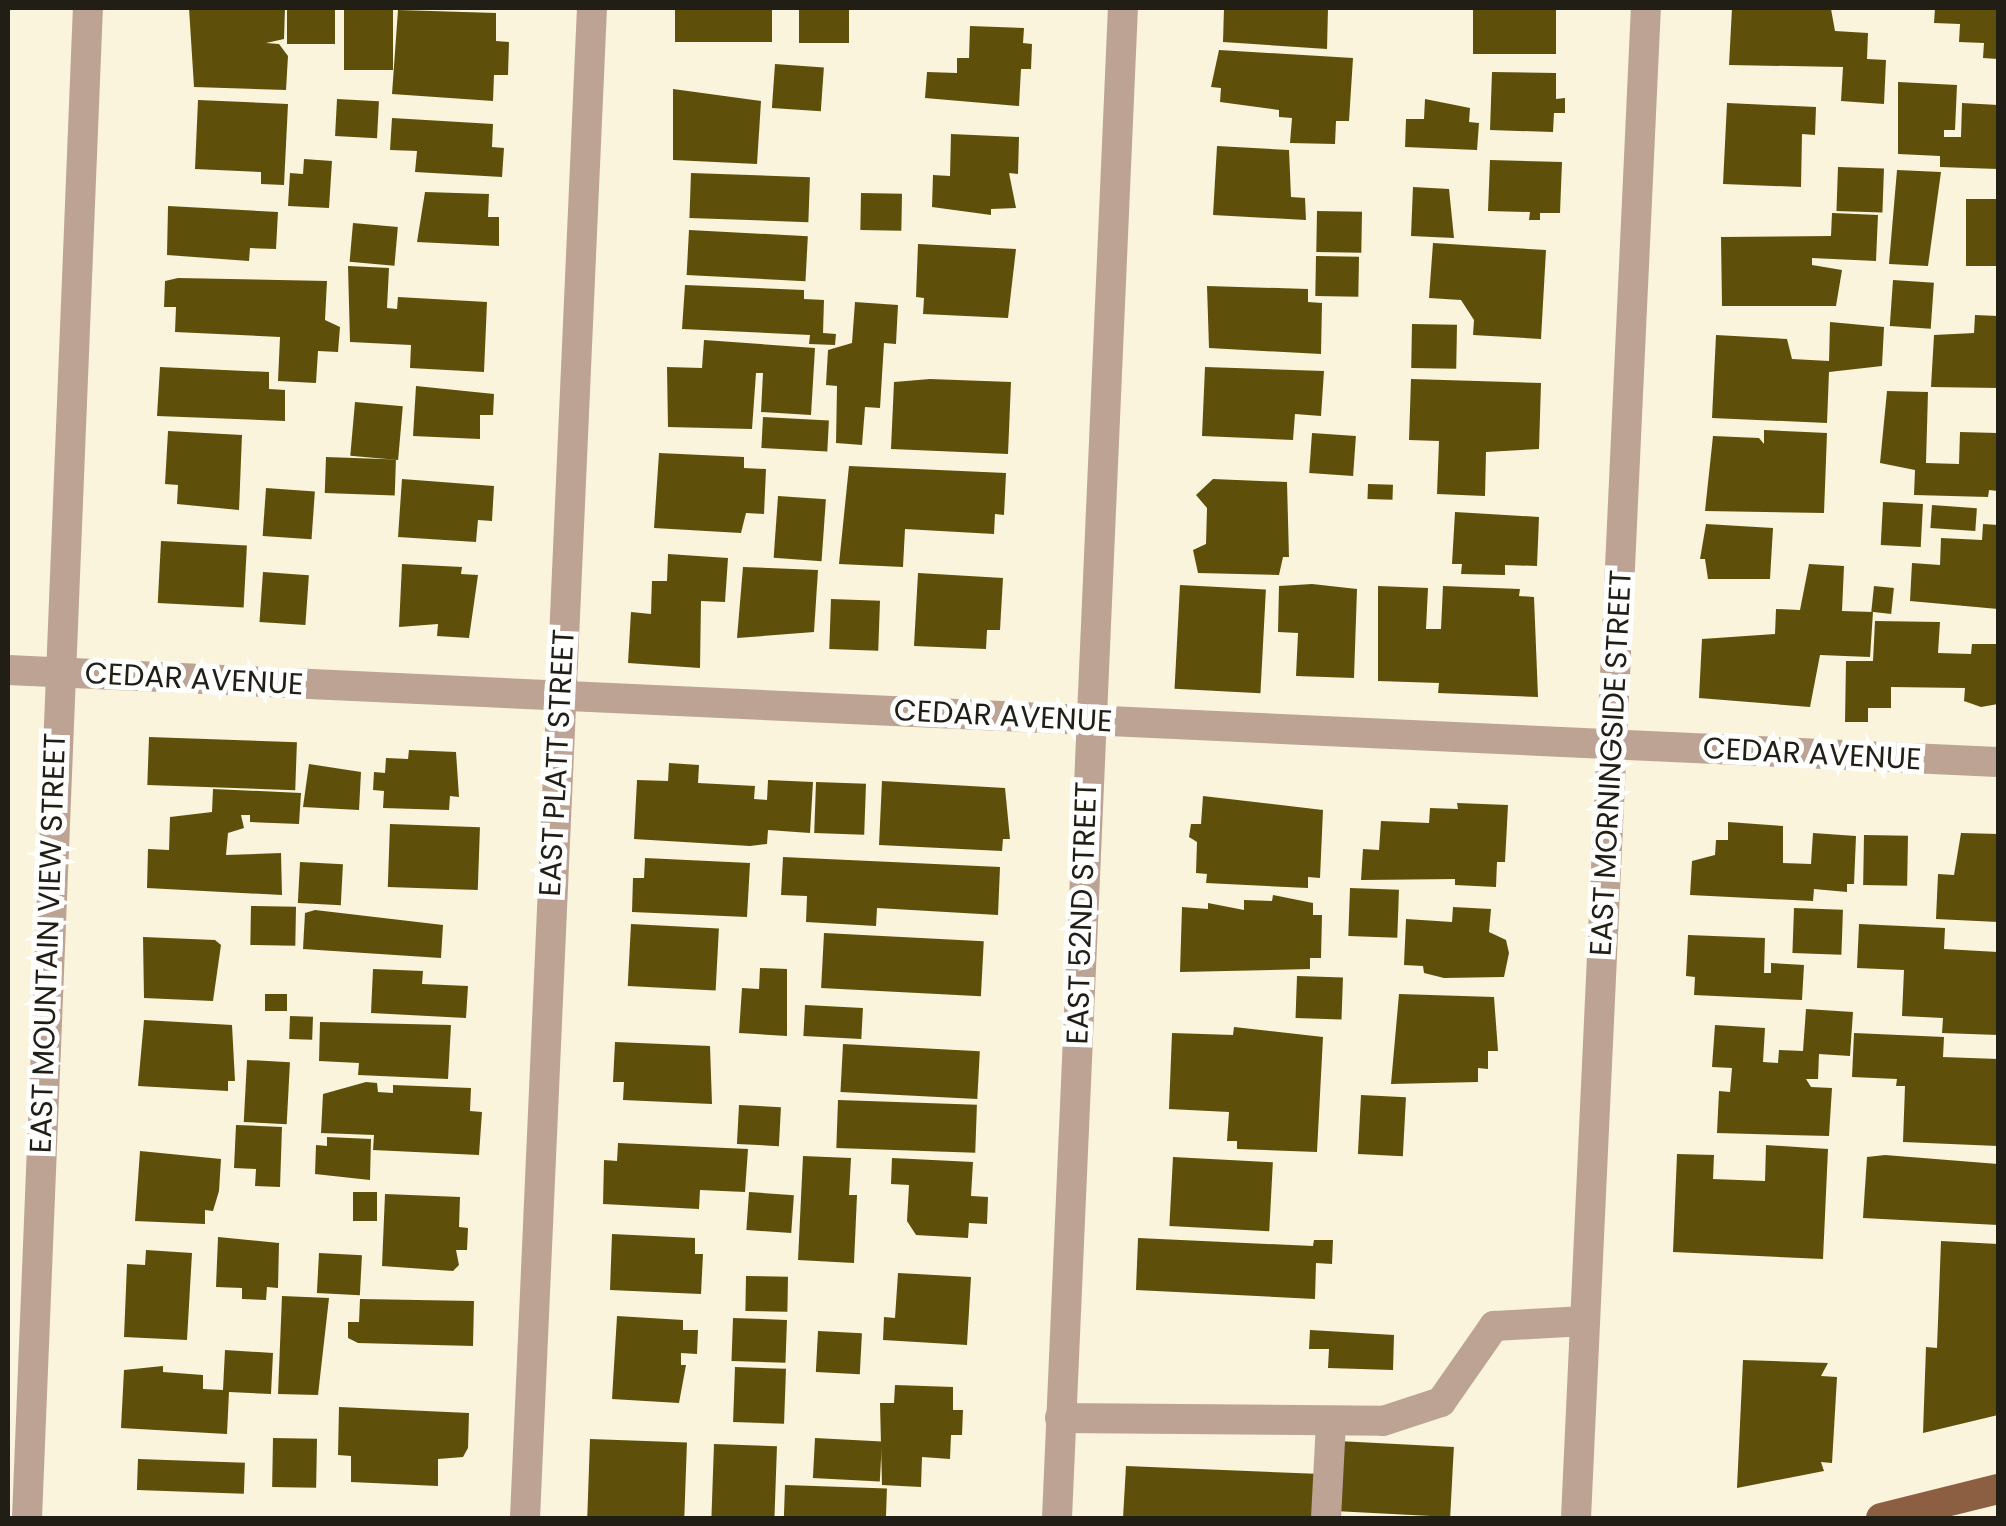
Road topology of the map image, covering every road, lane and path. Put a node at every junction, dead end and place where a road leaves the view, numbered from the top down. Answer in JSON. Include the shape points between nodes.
{"nodes":[{"id":1,"x":88,"y":8,"type":"edge"},
{"id":2,"x":592,"y":8,"type":"edge"},
{"id":3,"x":1122,"y":8,"type":"edge"},
{"id":4,"x":1646,"y":8,"type":"edge"},
{"id":5,"x":8,"y":670,"type":"edge"},
{"id":6,"x":58,"y":673,"type":"junction"},
{"id":7,"x":560,"y":696,"type":"junction"},
{"id":8,"x":1090,"y":720,"type":"junction"},
{"id":9,"x":1612,"y":745,"type":"junction"},
{"id":10,"x":1998,"y":762,"type":"edge"},
{"id":11,"x":1585,"y":1321,"type":"junction"},
{"id":12,"x":1060,"y":1418,"type":"junction"},
{"id":13,"x":1332,"y":1421,"type":"junction"},
{"id":14,"x":1998,"y":1490,"type":"edge"},
{"id":15,"x":27,"y":1518,"type":"edge"},
{"id":16,"x":525,"y":1518,"type":"edge"},
{"id":17,"x":1056,"y":1518,"type":"edge"},
{"id":18,"x":1326,"y":1518,"type":"edge"},
{"id":19,"x":1576,"y":1518,"type":"edge"},
{"id":20,"x":1882,"y":1518,"type":"edge"}],
"edges":[{"from":1,"to":6,"type":"street","name":"EAST MOUNTAIN VIEW STREET"},
{"from":2,"to":7,"type":"street","name":"EAST PLATT STREET"},
{"from":3,"to":8,"type":"street","name":"EAST 52ND STREET"},
{"from":4,"to":9,"type":"street","name":"EAST MORNINGSIDE STREET"},
{"from":5,"to":6,"type":"street","name":"CEDAR AVENUE"},
{"from":6,"to":7,"type":"street","name":"CEDAR AVENUE"},
{"from":6,"to":15,"type":"street","name":"EAST MOUNTAIN VIEW STREET"},
{"from":7,"to":8,"type":"street","name":"CEDAR AVENUE"},
{"from":7,"to":16,"type":"street","name":"EAST PLATT STREET"},
{"from":8,"to":9,"type":"street","name":"CEDAR AVENUE"},
{"from":8,"to":12,"type":"street","name":"EAST 52ND STREET"},
{"from":9,"to":10,"type":"street","name":"CEDAR AVENUE"},
{"from":9,"to":11,"type":"street","name":"EAST MORNINGSIDE STREET"},
{"from":11,"to":13,"type":"street","via":[[1494,1326],[1442,1402],[1383,1421]]},
{"from":11,"to":19,"type":"street","name":"EAST MORNINGSIDE STREET"},
{"from":12,"to":13,"type":"street"},
{"from":12,"to":17,"type":"street","name":"EAST 52ND STREET"},
{"from":13,"to":18,"type":"street"},
{"from":14,"to":20,"type":"main road"}]}
